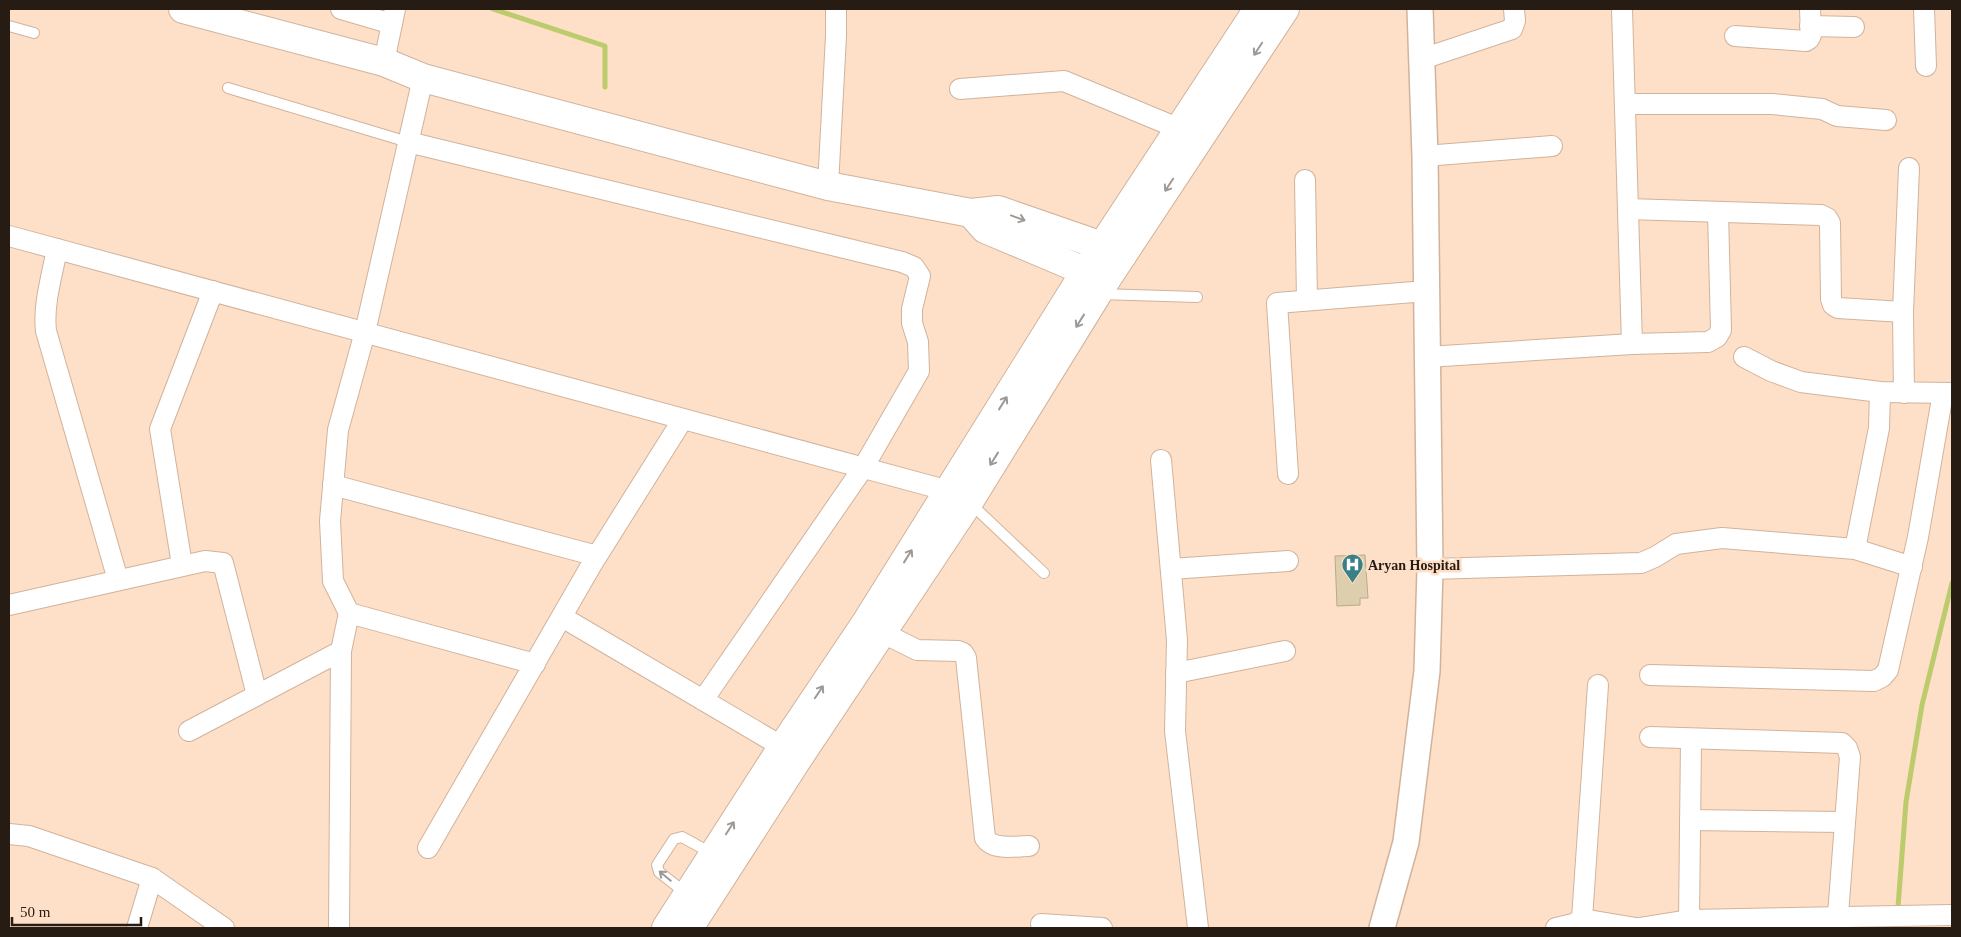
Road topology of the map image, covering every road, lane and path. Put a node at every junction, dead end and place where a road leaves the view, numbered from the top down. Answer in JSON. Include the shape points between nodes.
{"nodes":[{"id":1,"x":184,"y":9,"type":"edge"},
{"id":2,"x":342,"y":9,"type":"edge"},
{"id":3,"x":836,"y":9,"type":"edge"},
{"id":4,"x":1258,"y":9,"type":"edge"},
{"id":5,"x":1285,"y":9,"type":"edge"},
{"id":6,"x":1420,"y":9,"type":"edge"},
{"id":7,"x":1514,"y":9,"type":"edge"},
{"id":8,"x":1622,"y":9,"type":"edge"},
{"id":9,"x":1924,"y":9,"type":"edge"},
{"id":10,"x":393,"y":16,"type":"edge"},
{"id":11,"x":1810,"y":18,"type":"edge"},
{"id":12,"x":9,"y":26,"type":"edge"},
{"id":13,"x":1854,"y":27,"type":"dead end"},
{"id":14,"x":34,"y":33,"type":"dead end"},
{"id":15,"x":1735,"y":36,"type":"dead end"},
{"id":16,"x":1422,"y":59,"type":"junction"},
{"id":17,"x":384,"y":62,"type":"junction"},
{"id":18,"x":1926,"y":66,"type":"dead end"},
{"id":19,"x":423,"y":78,"type":"junction"},
{"id":20,"x":228,"y":88,"type":"dead end"},
{"id":21,"x":960,"y":89,"type":"dead end"},
{"id":22,"x":1625,"y":104,"type":"junction"},
{"id":23,"x":1886,"y":120,"type":"dead end"},
{"id":24,"x":1190,"y":133,"type":"junction"},
{"id":25,"x":408,"y":142,"type":"junction"},
{"id":26,"x":1552,"y":146,"type":"dead end"},
{"id":27,"x":1425,"y":156,"type":"junction"},
{"id":28,"x":1909,"y":168,"type":"dead end"},
{"id":29,"x":1305,"y":180,"type":"dead end"},
{"id":30,"x":828,"y":186,"type":"junction"},
{"id":31,"x":1628,"y":209,"type":"junction"},
{"id":32,"x":1718,"y":212,"type":"junction"},
{"id":33,"x":971,"y":213,"type":"junction"},
{"id":34,"x":9,"y":236,"type":"edge"},
{"id":35,"x":57,"y":249,"type":"junction"},
{"id":36,"x":1112,"y":251,"type":"junction"},
{"id":37,"x":1096,"y":282,"type":"junction"},
{"id":38,"x":212,"y":290,"type":"junction"},
{"id":39,"x":1426,"y":290,"type":"junction"},
{"id":40,"x":1197,"y":297,"type":"dead end"},
{"id":41,"x":1307,"y":300,"type":"junction"},
{"id":42,"x":1903,"y":312,"type":"junction"},
{"id":43,"x":365,"y":332,"type":"junction"},
{"id":44,"x":1632,"y":344,"type":"junction"},
{"id":45,"x":1427,"y":357,"type":"junction"},
{"id":46,"x":1744,"y":357,"type":"dead end"},
{"id":47,"x":1880,"y":392,"type":"junction"},
{"id":48,"x":1904,"y":393,"type":"junction"},
{"id":49,"x":1947,"y":393,"type":"edge"},
{"id":50,"x":683,"y":419,"type":"junction"},
{"id":51,"x":1161,"y":460,"type":"dead end"},
{"id":52,"x":862,"y":468,"type":"junction"},
{"id":53,"x":1288,"y":474,"type":"dead end"},
{"id":54,"x":333,"y":485,"type":"junction"},
{"id":55,"x":959,"y":496,"type":"junction"},
{"id":56,"x":1856,"y":549,"type":"junction"},
{"id":57,"x":597,"y":556,"type":"junction"},
{"id":58,"x":1288,"y":561,"type":"dead end"},
{"id":59,"x":182,"y":566,"type":"junction"},
{"id":60,"x":1912,"y":567,"type":"junction"},
{"id":61,"x":1171,"y":569,"type":"junction"},
{"id":62,"x":1430,"y":569,"type":"junction"},
{"id":63,"x":1044,"y":573,"type":"dead end"},
{"id":64,"x":118,"y":580,"type":"junction"},
{"id":65,"x":9,"y":605,"type":"edge"},
{"id":66,"x":349,"y":613,"type":"junction"},
{"id":67,"x":562,"y":617,"type":"junction"},
{"id":68,"x":875,"y":627,"type":"junction"},
{"id":69,"x":341,"y":651,"type":"junction"},
{"id":70,"x":1285,"y":651,"type":"dead end"},
{"id":71,"x":535,"y":664,"type":"junction"},
{"id":72,"x":1176,"y":673,"type":"junction"},
{"id":73,"x":1650,"y":675,"type":"dead end"},
{"id":74,"x":1598,"y":685,"type":"dead end"},
{"id":75,"x":257,"y":695,"type":"junction"},
{"id":76,"x":703,"y":700,"type":"junction"},
{"id":77,"x":189,"y":731,"type":"dead end"},
{"id":78,"x":1650,"y":737,"type":"dead end"},
{"id":79,"x":1690,"y":740,"type":"junction"},
{"id":80,"x":791,"y":752,"type":"junction"},
{"id":81,"x":1690,"y":820,"type":"junction"},
{"id":82,"x":1844,"y":822,"type":"junction"},
{"id":83,"x":9,"y":834,"type":"edge"},
{"id":84,"x":1030,"y":846,"type":"dead end"},
{"id":85,"x":428,"y":848,"type":"dead end"},
{"id":86,"x":722,"y":859,"type":"junction"},
{"id":87,"x":152,"y":878,"type":"junction"},
{"id":88,"x":696,"y":899,"type":"junction"},
{"id":89,"x":1952,"y":914,"type":"edge"},
{"id":90,"x":1582,"y":919,"type":"junction"},
{"id":91,"x":1689,"y":920,"type":"junction"},
{"id":92,"x":1837,"y":922,"type":"edge"},
{"id":93,"x":1041,"y":924,"type":"dead end"},
{"id":94,"x":137,"y":928,"type":"edge"},
{"id":95,"x":224,"y":928,"type":"edge"},
{"id":96,"x":339,"y":928,"type":"edge"},
{"id":97,"x":666,"y":928,"type":"edge"},
{"id":98,"x":689,"y":928,"type":"edge"},
{"id":99,"x":1102,"y":928,"type":"edge"},
{"id":100,"x":1198,"y":928,"type":"edge"},
{"id":101,"x":1382,"y":928,"type":"edge"},
{"id":102,"x":1556,"y":928,"type":"edge"},
{"id":103,"x":1637,"y":928,"type":"edge"}],
"edges":[{"from":1,"to":17,"type":"main road"},
{"from":2,"to":10,"type":"street"},
{"from":3,"to":30,"type":"street"},
{"from":4,"to":24,"type":"main road"},
{"from":5,"to":24,"type":"main road","one_way":true},
{"from":6,"to":16,"type":"street"},
{"from":7,"to":16,"type":"street","via":[[1512,29]]},
{"from":8,"to":22,"type":"street"},
{"from":9,"to":18,"type":"street"},
{"from":10,"to":17,"type":"street"},
{"from":11,"to":13,"type":"street"},
{"from":11,"to":15,"type":"street","via":[[1811,36],[1806,40]]},
{"from":12,"to":14,"type":"lane"},
{"from":16,"to":27,"type":"street"},
{"from":17,"to":19,"type":"main road"},
{"from":19,"to":25,"type":"street"},
{"from":19,"to":30,"type":"main road"},
{"from":20,"to":25,"type":"lane"},
{"from":21,"to":24,"type":"street","via":[[1064,81]]},
{"from":22,"to":23,"type":"street","via":[[1772,104],[1822,109],[1837,116]]},
{"from":22,"to":31,"type":"street"},
{"from":24,"to":36,"type":"main road"},
{"from":25,"to":43,"type":"street"},
{"from":25,"to":52,"type":"street","via":[[914,267],[920,276],[912,309],[919,371]]},
{"from":26,"to":27,"type":"street"},
{"from":27,"to":39,"type":"street"},
{"from":28,"to":42,"type":"street"},
{"from":29,"to":41,"type":"street"},
{"from":30,"to":33,"type":"main road"},
{"from":31,"to":32,"type":"street"},
{"from":31,"to":44,"type":"street"},
{"from":32,"to":42,"type":"street","via":[[1821,215],[1827,218],[1830,223],[1831,299],[1834,305],[1838,308]]},
{"from":32,"to":44,"type":"street","via":[[1721,330],[1717,337],[1708,342]]},
{"from":33,"to":36,"type":"main road","one_way":true,"via":[[998,210]]},
{"from":33,"to":37,"type":"main road","via":[[986,228]]},
{"from":34,"to":35,"type":"street"},
{"from":35,"to":38,"type":"street"},
{"from":35,"to":64,"type":"street","via":[[44,318],[46,332]]},
{"from":36,"to":37,"type":"main road"},
{"from":37,"to":40,"type":"lane"},
{"from":37,"to":55,"type":"main road"},
{"from":38,"to":43,"type":"street"},
{"from":38,"to":59,"type":"street","via":[[160,429]]},
{"from":39,"to":41,"type":"street"},
{"from":39,"to":45,"type":"street"},
{"from":41,"to":53,"type":"street","via":[[1277,302]]},
{"from":42,"to":48,"type":"street"},
{"from":43,"to":50,"type":"street"},
{"from":43,"to":54,"type":"street","via":[[338,430]]},
{"from":44,"to":45,"type":"street"},
{"from":45,"to":62,"type":"street"},
{"from":46,"to":47,"type":"street","via":[[1801,382]]},
{"from":47,"to":48,"type":"street"},
{"from":47,"to":56,"type":"street","via":[[1879,428]]},
{"from":48,"to":49,"type":"street"},
{"from":49,"to":60,"type":"street"},
{"from":50,"to":52,"type":"street"},
{"from":50,"to":57,"type":"street"},
{"from":51,"to":61,"type":"street"},
{"from":52,"to":55,"type":"street"},
{"from":52,"to":76,"type":"street"},
{"from":54,"to":57,"type":"street"},
{"from":54,"to":66,"type":"street","via":[[330,521],[333,581]]},
{"from":55,"to":63,"type":"lane"},
{"from":55,"to":68,"type":"main road"},
{"from":56,"to":60,"type":"street"},
{"from":56,"to":62,"type":"street","via":[[1722,538],[1676,544],[1641,563]]},
{"from":57,"to":67,"type":"street"},
{"from":58,"to":61,"type":"street"},
{"from":59,"to":64,"type":"street"},
{"from":59,"to":75,"type":"street","via":[[205,561],[223,563]]},
{"from":60,"to":73,"type":"street","via":[[1888,670],[1874,681]]},
{"from":61,"to":72,"type":"street","via":[[1177,640]]},
{"from":62,"to":101,"type":"street","via":[[1427,670],[1406,842]]},
{"from":64,"to":65,"type":"street"},
{"from":66,"to":69,"type":"street"},
{"from":66,"to":71,"type":"street"},
{"from":67,"to":71,"type":"street"},
{"from":67,"to":76,"type":"street"},
{"from":68,"to":80,"type":"main road"},
{"from":68,"to":84,"type":"street","via":[[917,650],[958,650],[963,653],[985,838],[994,846]]},
{"from":69,"to":75,"type":"street"},
{"from":69,"to":96,"type":"street"},
{"from":70,"to":72,"type":"street"},
{"from":71,"to":85,"type":"street"},
{"from":72,"to":100,"type":"street","via":[[1175,731]]},
{"from":74,"to":90,"type":"street"},
{"from":75,"to":77,"type":"street"},
{"from":76,"to":80,"type":"street"},
{"from":78,"to":79,"type":"street"},
{"from":79,"to":81,"type":"street"},
{"from":79,"to":82,"type":"street","via":[[1842,743],[1850,756]]},
{"from":80,"to":86,"type":"main road"},
{"from":81,"to":82,"type":"street"},
{"from":81,"to":91,"type":"street"},
{"from":82,"to":92,"type":"street"},
{"from":83,"to":87,"type":"street","via":[[29,836]]},
{"from":86,"to":88,"type":"main road"},
{"from":88,"to":86,"type":"lane","one_way":true,"via":[[660,872],[657,865],[678,837]]},
{"from":87,"to":94,"type":"street"},
{"from":87,"to":95,"type":"street"},
{"from":88,"to":97,"type":"main road"},
{"from":88,"to":98,"type":"main road"},
{"from":89,"to":92,"type":"street"},
{"from":90,"to":102,"type":"street"},
{"from":90,"to":103,"type":"street"},
{"from":91,"to":92,"type":"street"},
{"from":91,"to":103,"type":"street"},
{"from":93,"to":99,"type":"street"}]}
